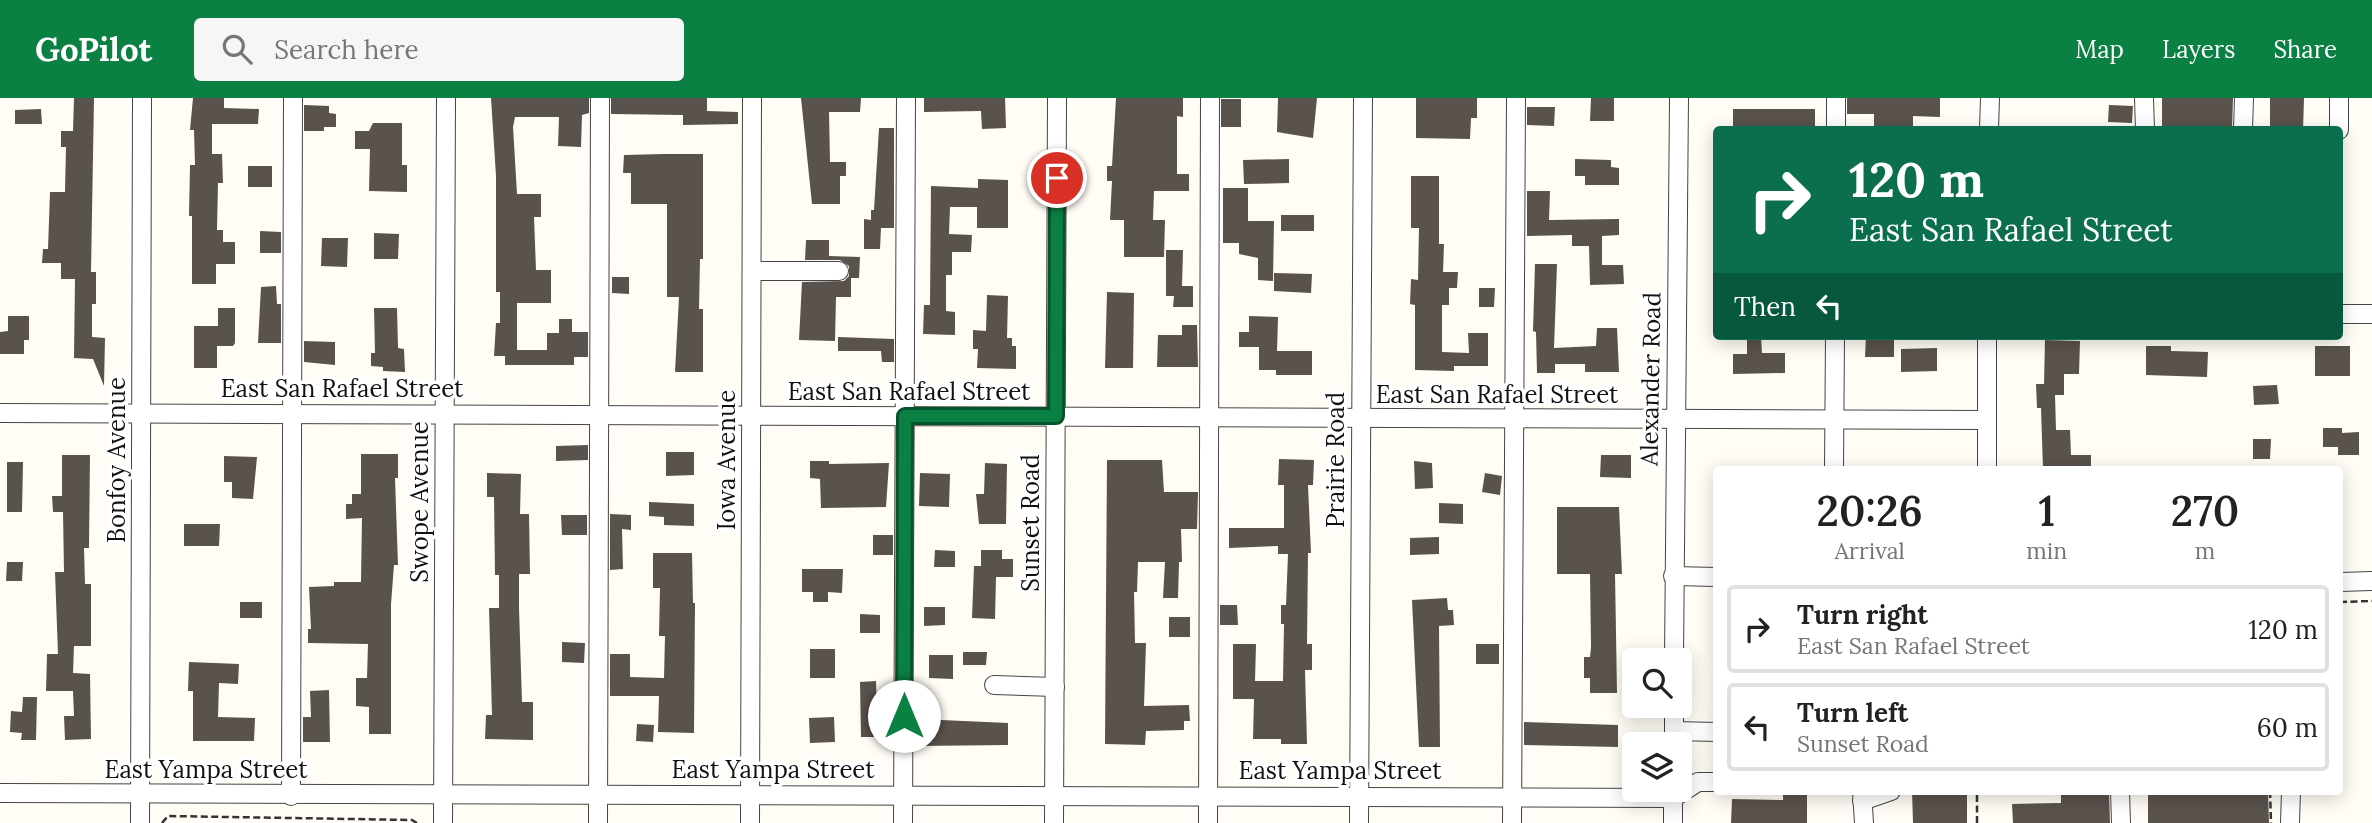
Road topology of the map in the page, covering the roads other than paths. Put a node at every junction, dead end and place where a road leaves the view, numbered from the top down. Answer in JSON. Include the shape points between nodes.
{"nodes":[{"id":1,"x":142,"y":98,"type":"edge"},
{"id":2,"x":293,"y":98,"type":"edge"},
{"id":3,"x":446,"y":98,"type":"edge"},
{"id":4,"x":600,"y":98,"type":"edge"},
{"id":5,"x":752,"y":98,"type":"edge"},
{"id":6,"x":906,"y":98,"type":"edge"},
{"id":7,"x":1058,"y":98,"type":"edge"},
{"id":8,"x":1210,"y":98,"type":"edge"},
{"id":9,"x":1363,"y":98,"type":"edge"},
{"id":10,"x":1517,"y":98,"type":"edge"},
{"id":11,"x":1679,"y":98,"type":"edge"},
{"id":12,"x":1836,"y":98,"type":"edge"},
{"id":13,"x":1990,"y":98,"type":"edge"},
{"id":14,"x":2144,"y":98,"type":"edge"},
{"id":15,"x":2244,"y":98,"type":"edge"},
{"id":16,"x":2339,"y":98,"type":"edge"},
{"id":17,"x":1836,"y":126,"type":"edge"},
{"id":18,"x":1989,"y":126,"type":"edge"},
{"id":19,"x":2145,"y":126,"type":"edge"},
{"id":20,"x":2244,"y":126,"type":"edge"},
{"id":21,"x":2339,"y":126,"type":"edge"},
{"id":22,"x":752,"y":271,"type":"junction"},
{"id":23,"x":839,"y":271,"type":"dead end"},
{"id":24,"x":2343,"y":314,"type":"edge"},
{"id":25,"x":2372,"y":314,"type":"edge"},
{"id":26,"x":1835,"y":340,"type":"edge"},
{"id":27,"x":1987,"y":340,"type":"edge"},
{"id":28,"x":141,"y":412,"type":"junction"},
{"id":29,"x":0,"y":413,"type":"edge"},
{"id":30,"x":292,"y":414,"type":"junction"},
{"id":31,"x":444,"y":415,"type":"junction"},
{"id":32,"x":598,"y":415,"type":"junction"},
{"id":33,"x":751,"y":416,"type":"junction"},
{"id":34,"x":905,"y":416,"type":"junction"},
{"id":35,"x":1056,"y":416,"type":"junction"},
{"id":36,"x":1209,"y":417,"type":"junction"},
{"id":37,"x":1361,"y":418,"type":"junction"},
{"id":38,"x":1515,"y":419,"type":"junction"},
{"id":39,"x":1834,"y":420,"type":"junction"},
{"id":40,"x":1986,"y":420,"type":"junction"},
{"id":41,"x":1675,"y":421,"type":"junction"},
{"id":42,"x":1834,"y":466,"type":"edge"},
{"id":43,"x":1987,"y":466,"type":"edge"},
{"id":44,"x":1674,"y":576,"type":"junction"},
{"id":45,"x":1713,"y":577,"type":"edge"},
{"id":46,"x":2372,"y":581,"type":"edge"},
{"id":47,"x":2343,"y":582,"type":"edge"},
{"id":48,"x":1674,"y":648,"type":"edge"},
{"id":49,"x":994,"y":685,"type":"dead end"},
{"id":50,"x":1055,"y":687,"type":"junction"},
{"id":51,"x":1713,"y":732,"type":"edge"},
{"id":52,"x":1692,"y":735,"type":"edge"},
{"id":53,"x":1713,"y":782,"type":"edge"},
{"id":54,"x":1692,"y":785,"type":"edge"},
{"id":55,"x":0,"y":793,"type":"edge"},
{"id":56,"x":140,"y":794,"type":"junction"},
{"id":57,"x":598,"y":794,"type":"junction"},
{"id":58,"x":750,"y":794,"type":"junction"},
{"id":59,"x":903,"y":794,"type":"junction"},
{"id":60,"x":1054,"y":794,"type":"junction"},
{"id":61,"x":443,"y":795,"type":"junction"},
{"id":62,"x":1208,"y":795,"type":"junction"},
{"id":63,"x":1622,"y":795,"type":"edge"},
{"id":64,"x":2120,"y":795,"type":"edge"},
{"id":65,"x":2291,"y":795,"type":"edge"},
{"id":66,"x":291,"y":796,"type":"junction"},
{"id":67,"x":1359,"y":796,"type":"junction"},
{"id":68,"x":1862,"y":796,"type":"edge"},
{"id":69,"x":1512,"y":797,"type":"junction"},
{"id":70,"x":1673,"y":802,"type":"edge"},
{"id":71,"x":140,"y":823,"type":"edge"},
{"id":72,"x":443,"y":823,"type":"edge"},
{"id":73,"x":598,"y":823,"type":"edge"},
{"id":74,"x":750,"y":823,"type":"edge"},
{"id":75,"x":903,"y":823,"type":"edge"},
{"id":76,"x":1054,"y":823,"type":"edge"},
{"id":77,"x":1208,"y":823,"type":"edge"},
{"id":78,"x":1359,"y":823,"type":"edge"},
{"id":79,"x":1512,"y":823,"type":"edge"},
{"id":80,"x":1673,"y":823,"type":"edge"},
{"id":81,"x":1864,"y":823,"type":"edge"},
{"id":82,"x":2121,"y":823,"type":"edge"},
{"id":83,"x":2290,"y":823,"type":"edge"}],
"edges":[{"from":1,"to":28,"type":"street","name":"Bonfoy Avenue"},
{"from":2,"to":30,"type":"street"},
{"from":3,"to":31,"type":"street","name":"Swope Avenue"},
{"from":4,"to":32,"type":"street"},
{"from":5,"to":22,"type":"street","name":"Iowa Avenue"},
{"from":6,"to":34,"type":"street"},
{"from":7,"to":35,"type":"street","name":"Sunset Road"},
{"from":8,"to":36,"type":"street"},
{"from":9,"to":37,"type":"street","name":"Prairie Road"},
{"from":10,"to":38,"type":"street"},
{"from":11,"to":41,"type":"street","name":"Alexander Road"},
{"from":12,"to":17,"type":"street"},
{"from":13,"to":18,"type":"street"},
{"from":14,"to":19,"type":"street"},
{"from":15,"to":20,"type":"street"},
{"from":16,"to":21,"type":"street"},
{"from":22,"to":23,"type":"street"},
{"from":22,"to":33,"type":"street","name":"Iowa Avenue"},
{"from":24,"to":25,"type":"street"},
{"from":26,"to":39,"type":"street"},
{"from":27,"to":40,"type":"street"},
{"from":28,"to":29,"type":"street","name":"East San Rafael Street"},
{"from":28,"to":30,"type":"street","name":"East San Rafael Street"},
{"from":28,"to":56,"type":"street","name":"Bonfoy Avenue"},
{"from":30,"to":31,"type":"street","name":"East San Rafael Street"},
{"from":30,"to":66,"type":"street"},
{"from":31,"to":32,"type":"street","name":"East San Rafael Street"},
{"from":31,"to":61,"type":"street","name":"Swope Avenue"},
{"from":32,"to":33,"type":"street","name":"East San Rafael Street"},
{"from":32,"to":57,"type":"street"},
{"from":33,"to":34,"type":"street","name":"East San Rafael Street"},
{"from":33,"to":58,"type":"street","name":"Iowa Avenue"},
{"from":34,"to":35,"type":"street","name":"East San Rafael Street"},
{"from":34,"to":59,"type":"street"},
{"from":35,"to":36,"type":"street","name":"East San Rafael Street"},
{"from":35,"to":50,"type":"street","name":"Sunset Road"},
{"from":36,"to":37,"type":"street","name":"East San Rafael Street"},
{"from":36,"to":62,"type":"street"},
{"from":37,"to":38,"type":"street","name":"East San Rafael Street"},
{"from":37,"to":67,"type":"street","name":"Prairie Road"},
{"from":38,"to":41,"type":"street","name":"East San Rafael Street"},
{"from":38,"to":69,"type":"street"},
{"from":39,"to":40,"type":"street","name":"East San Rafael Street"},
{"from":39,"to":41,"type":"street","name":"East San Rafael Street"},
{"from":39,"to":42,"type":"street"},
{"from":40,"to":43,"type":"street"},
{"from":41,"to":44,"type":"street","name":"Alexander Road"},
{"from":44,"to":45,"type":"street"},
{"from":44,"to":48,"type":"street","name":"Alexander Road"},
{"from":46,"to":47,"type":"street"},
{"from":49,"to":50,"type":"street"},
{"from":50,"to":60,"type":"street","name":"Sunset Road"},
{"from":51,"to":52,"type":"street"},
{"from":53,"to":54,"type":"street"},
{"from":55,"to":56,"type":"street","name":"East Yampa Street"},
{"from":56,"to":66,"type":"street","name":"East Yampa Street"},
{"from":56,"to":71,"type":"street","name":"Bonfoy Avenue"},
{"from":57,"to":58,"type":"street","name":"East Yampa Street"},
{"from":57,"to":61,"type":"street","name":"East Yampa Street"},
{"from":57,"to":73,"type":"street"},
{"from":58,"to":59,"type":"street","name":"East Yampa Street"},
{"from":58,"to":74,"type":"street","name":"Iowa Avenue"},
{"from":59,"to":60,"type":"street","name":"East Yampa Street"},
{"from":59,"to":75,"type":"street"},
{"from":60,"to":62,"type":"street","name":"East Yampa Street"},
{"from":60,"to":76,"type":"street","name":"Sunset Road"},
{"from":61,"to":66,"type":"street","name":"East Yampa Street"},
{"from":61,"to":72,"type":"street","name":"Swope Avenue"},
{"from":62,"to":67,"type":"street","name":"East Yampa Street"},
{"from":62,"to":77,"type":"street"},
{"from":63,"to":69,"type":"street","name":"East Yampa Street"},
{"from":64,"to":82,"type":"street"},
{"from":65,"to":83,"type":"street"},
{"from":67,"to":69,"type":"street","name":"East Yampa Street"},
{"from":67,"to":78,"type":"street","name":"Prairie Road"},
{"from":68,"to":81,"type":"street"},
{"from":69,"to":79,"type":"street"},
{"from":70,"to":80,"type":"street"}]}
